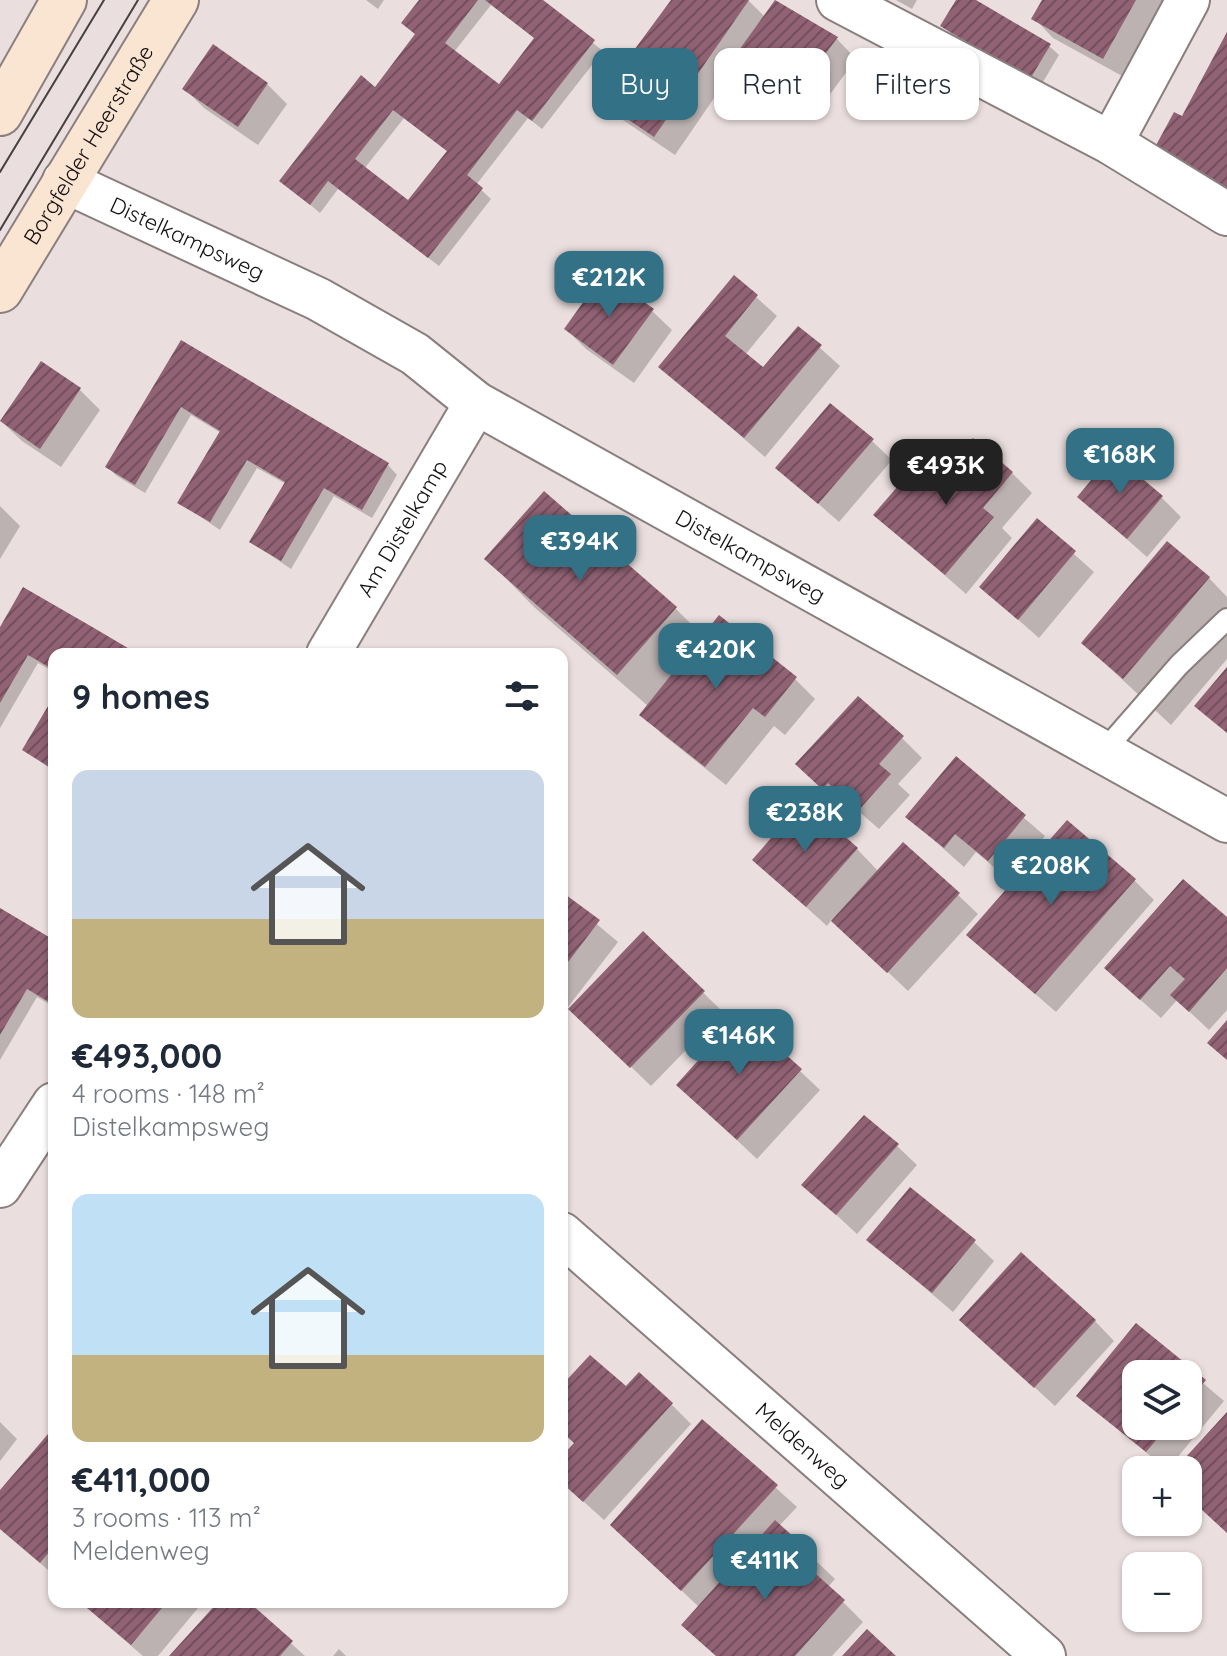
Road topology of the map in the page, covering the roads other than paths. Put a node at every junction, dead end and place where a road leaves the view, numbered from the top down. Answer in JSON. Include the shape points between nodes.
{"nodes":[{"id":1,"x":64,"y":0,"type":"edge"},
{"id":2,"x":176,"y":0,"type":"edge"},
{"id":3,"x":838,"y":0,"type":"edge"},
{"id":4,"x":1188,"y":0,"type":"edge"},
{"id":5,"x":0,"y":113,"type":"edge"},
{"id":6,"x":1111,"y":143,"type":"junction"},
{"id":7,"x":64,"y":181,"type":"junction"},
{"id":8,"x":1227,"y":214,"type":"edge"},
{"id":9,"x":0,"y":290,"type":"edge"},
{"id":10,"x":476,"y":403,"type":"junction"},
{"id":11,"x":1227,"y":619,"type":"edge"},
{"id":12,"x":332,"y":648,"type":"edge"},
{"id":13,"x":1103,"y":752,"type":"junction"},
{"id":14,"x":1227,"y":821,"type":"edge"},
{"id":15,"x":48,"y":1113,"type":"edge"},
{"id":16,"x":0,"y":1186,"type":"edge"},
{"id":17,"x":568,"y":1239,"type":"edge"},
{"id":18,"x":1044,"y":1656,"type":"edge"}],
"edges":[{"from":1,"to":5,"type":"main road"},
{"from":2,"to":7,"type":"main road","name":"Borgfelder Heerstraße"},
{"from":3,"to":6,"type":"street"},
{"from":4,"to":6,"type":"street"},
{"from":6,"to":8,"type":"street"},
{"from":7,"to":9,"type":"main road","name":"Borgfelder Heerstraße"},
{"from":7,"to":10,"type":"street","name":"Distelkampsweg","via":[[318,299],[415,354]]},
{"from":10,"to":12,"type":"street","name":"Am Distelkamp"},
{"from":10,"to":13,"type":"street","name":"Distelkampsweg"},
{"from":11,"to":13,"type":"lane"},
{"from":13,"to":14,"type":"street","name":"Distelkampsweg"},
{"from":15,"to":16,"type":"street"},
{"from":17,"to":18,"type":"street","name":"Meldenweg"}]}
